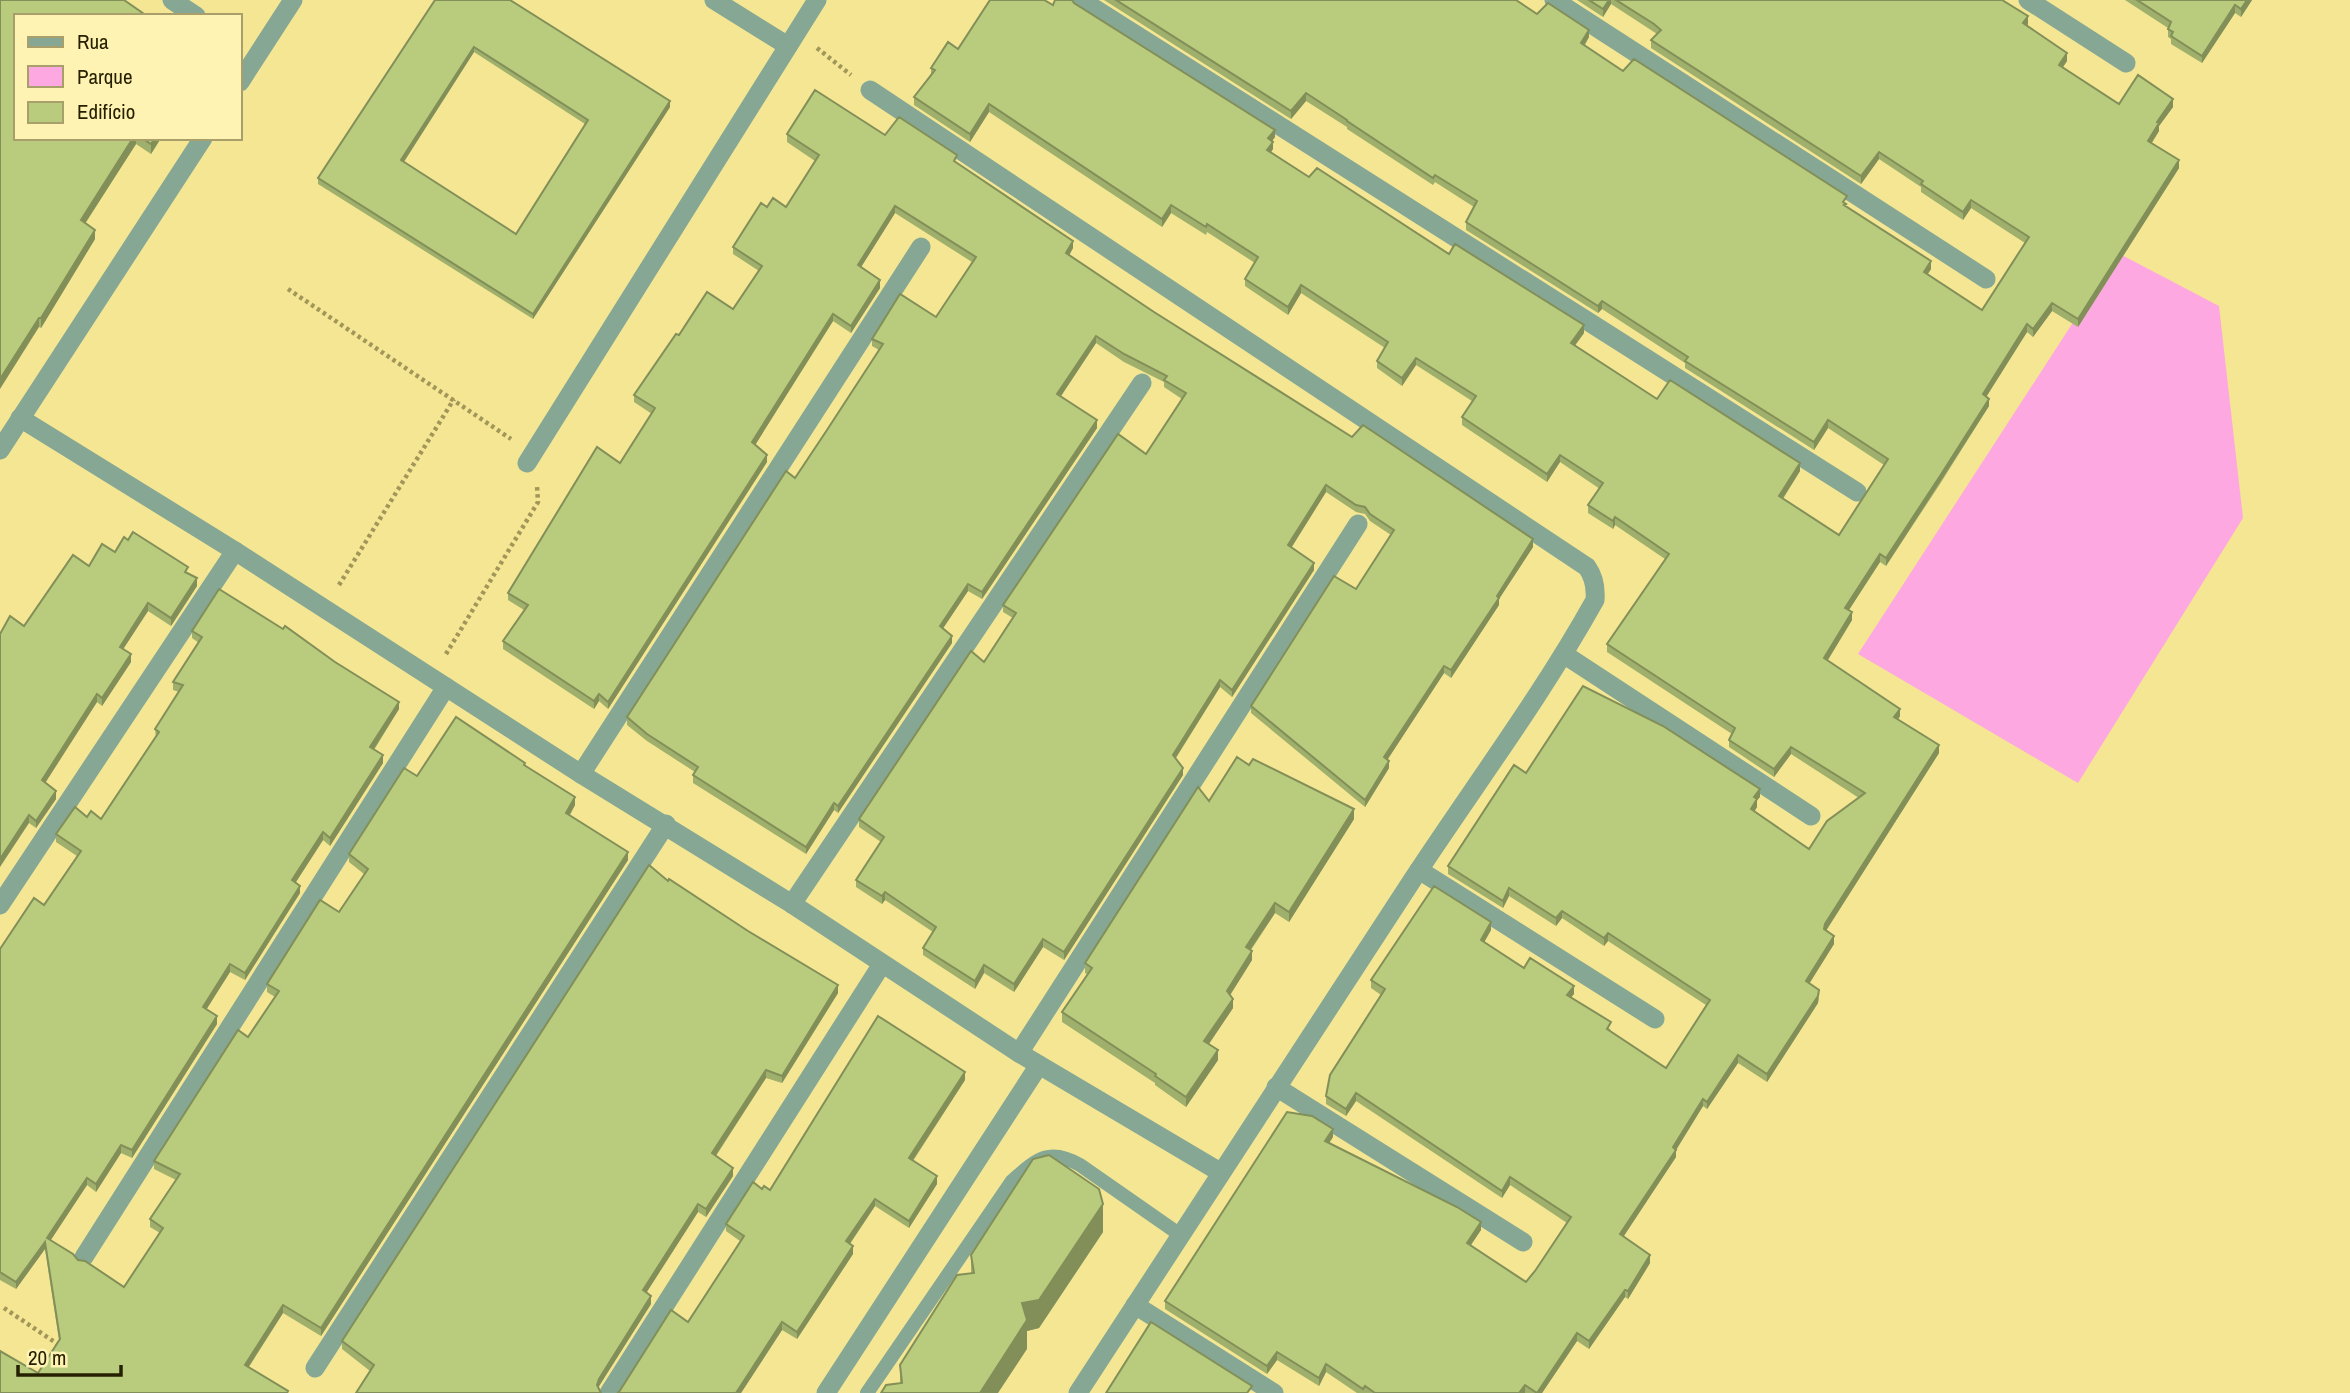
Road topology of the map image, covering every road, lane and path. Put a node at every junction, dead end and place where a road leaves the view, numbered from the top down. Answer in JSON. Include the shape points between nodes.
{"nodes":[{"id":1,"x":172,"y":0,"type":"edge"},
{"id":2,"x":293,"y":0,"type":"edge"},
{"id":3,"x":714,"y":0,"type":"edge"},
{"id":4,"x":817,"y":0,"type":"edge"},
{"id":5,"x":1081,"y":0,"type":"edge"},
{"id":6,"x":1555,"y":0,"type":"edge"},
{"id":7,"x":2028,"y":0,"type":"edge"},
{"id":8,"x":193,"y":14,"type":"edge"},
{"id":9,"x":792,"y":39,"type":"junction"},
{"id":10,"x":242,"y":46,"type":"edge"},
{"id":11,"x":257,"y":56,"type":"junction"},
{"id":12,"x":2126,"y":63,"type":"dead end"},
{"id":13,"x":242,"y":79,"type":"edge"},
{"id":14,"x":870,"y":90,"type":"joint"},
{"id":15,"x":202,"y":140,"type":"edge"},
{"id":16,"x":921,"y":247,"type":"dead end"},
{"id":17,"x":1986,"y":279,"type":"dead end"},
{"id":18,"x":288,"y":289,"type":"dead end"},
{"id":19,"x":1142,"y":383,"type":"dead end"},
{"id":20,"x":454,"y":399,"type":"junction"},
{"id":21,"x":20,"y":418,"type":"junction"},
{"id":22,"x":518,"y":428,"type":"dead end"},
{"id":23,"x":512,"y":439,"type":"junction"},
{"id":24,"x":0,"y":450,"type":"edge"},
{"id":25,"x":527,"y":463,"type":"junction"},
{"id":26,"x":1857,"y":492,"type":"dead end"},
{"id":27,"x":1358,"y":524,"type":"dead end"},
{"id":28,"x":235,"y":551,"type":"junction"},
{"id":29,"x":324,"y":609,"type":"junction"},
{"id":30,"x":1565,"y":655,"type":"junction"},
{"id":31,"x":439,"y":683,"type":"junction"},
{"id":32,"x":581,"y":774,"type":"junction"},
{"id":33,"x":1811,"y":816,"type":"dead end"},
{"id":34,"x":666,"y":824,"type":"junction"},
{"id":35,"x":1419,"y":870,"type":"junction"},
{"id":36,"x":792,"y":904,"type":"junction"},
{"id":37,"x":0,"y":905,"type":"edge"},
{"id":38,"x":882,"y":964,"type":"junction"},
{"id":39,"x":1655,"y":1019,"type":"dead end"},
{"id":40,"x":1019,"y":1054,"type":"junction"},
{"id":41,"x":1039,"y":1065,"type":"junction"},
{"id":42,"x":1276,"y":1087,"type":"junction"},
{"id":43,"x":1220,"y":1172,"type":"junction"},
{"id":44,"x":1179,"y":1234,"type":"junction"},
{"id":45,"x":1523,"y":1242,"type":"dead end"},
{"id":46,"x":84,"y":1257,"type":"dead end"},
{"id":47,"x":1135,"y":1305,"type":"junction"},
{"id":48,"x":4,"y":1308,"type":"dead end"},
{"id":49,"x":72,"y":1354,"type":"edge"},
{"id":50,"x":315,"y":1367,"type":"dead end"},
{"id":51,"x":609,"y":1393,"type":"edge"},
{"id":52,"x":826,"y":1393,"type":"edge"},
{"id":53,"x":867,"y":1393,"type":"edge"},
{"id":54,"x":1078,"y":1393,"type":"edge"},
{"id":55,"x":1274,"y":1393,"type":"edge"}],
"edges":[{"from":1,"to":8,"type":"street"},
{"from":2,"to":11,"type":"street"},
{"from":3,"to":9,"type":"street"},
{"from":4,"to":9,"type":"street"},
{"from":5,"to":26,"type":"street"},
{"from":6,"to":17,"type":"street"},
{"from":7,"to":12,"type":"street"},
{"from":9,"to":14,"type":"path"},
{"from":9,"to":25,"type":"street"},
{"from":10,"to":11,"type":"street"},
{"from":11,"to":13,"type":"street"},
{"from":14,"to":30,"type":"street","via":[[1587,567],[1595,600]]},
{"from":15,"to":21,"type":"street"},
{"from":16,"to":32,"type":"street"},
{"from":18,"to":20,"type":"path"},
{"from":19,"to":36,"type":"street"},
{"from":20,"to":23,"type":"path"},
{"from":20,"to":29,"type":"path"},
{"from":21,"to":24,"type":"street"},
{"from":21,"to":28,"type":"street"},
{"from":22,"to":23,"type":"path"},
{"from":23,"to":25,"type":"path"},
{"from":25,"to":31,"type":"path","via":[[536,482],[538,502]]},
{"from":27,"to":40,"type":"street"},
{"from":28,"to":29,"type":"street"},
{"from":28,"to":37,"type":"street"},
{"from":29,"to":31,"type":"street"},
{"from":30,"to":33,"type":"street"},
{"from":30,"to":35,"type":"street"},
{"from":31,"to":32,"type":"street"},
{"from":31,"to":46,"type":"street"},
{"from":32,"to":34,"type":"street"},
{"from":34,"to":36,"type":"street"},
{"from":34,"to":50,"type":"street"},
{"from":35,"to":39,"type":"street"},
{"from":35,"to":42,"type":"street"},
{"from":36,"to":38,"type":"street"},
{"from":38,"to":40,"type":"street"},
{"from":38,"to":51,"type":"street"},
{"from":40,"to":41,"type":"street"},
{"from":41,"to":43,"type":"street"},
{"from":41,"to":52,"type":"street"},
{"from":42,"to":43,"type":"street"},
{"from":42,"to":45,"type":"street"},
{"from":43,"to":44,"type":"street"},
{"from":44,"to":47,"type":"street"},
{"from":44,"to":53,"type":"lane","via":[[1080,1165],[1064,1156],[1047,1156],[1012,1181]]},
{"from":47,"to":54,"type":"street"},
{"from":47,"to":55,"type":"street"},
{"from":48,"to":49,"type":"path"}]}
